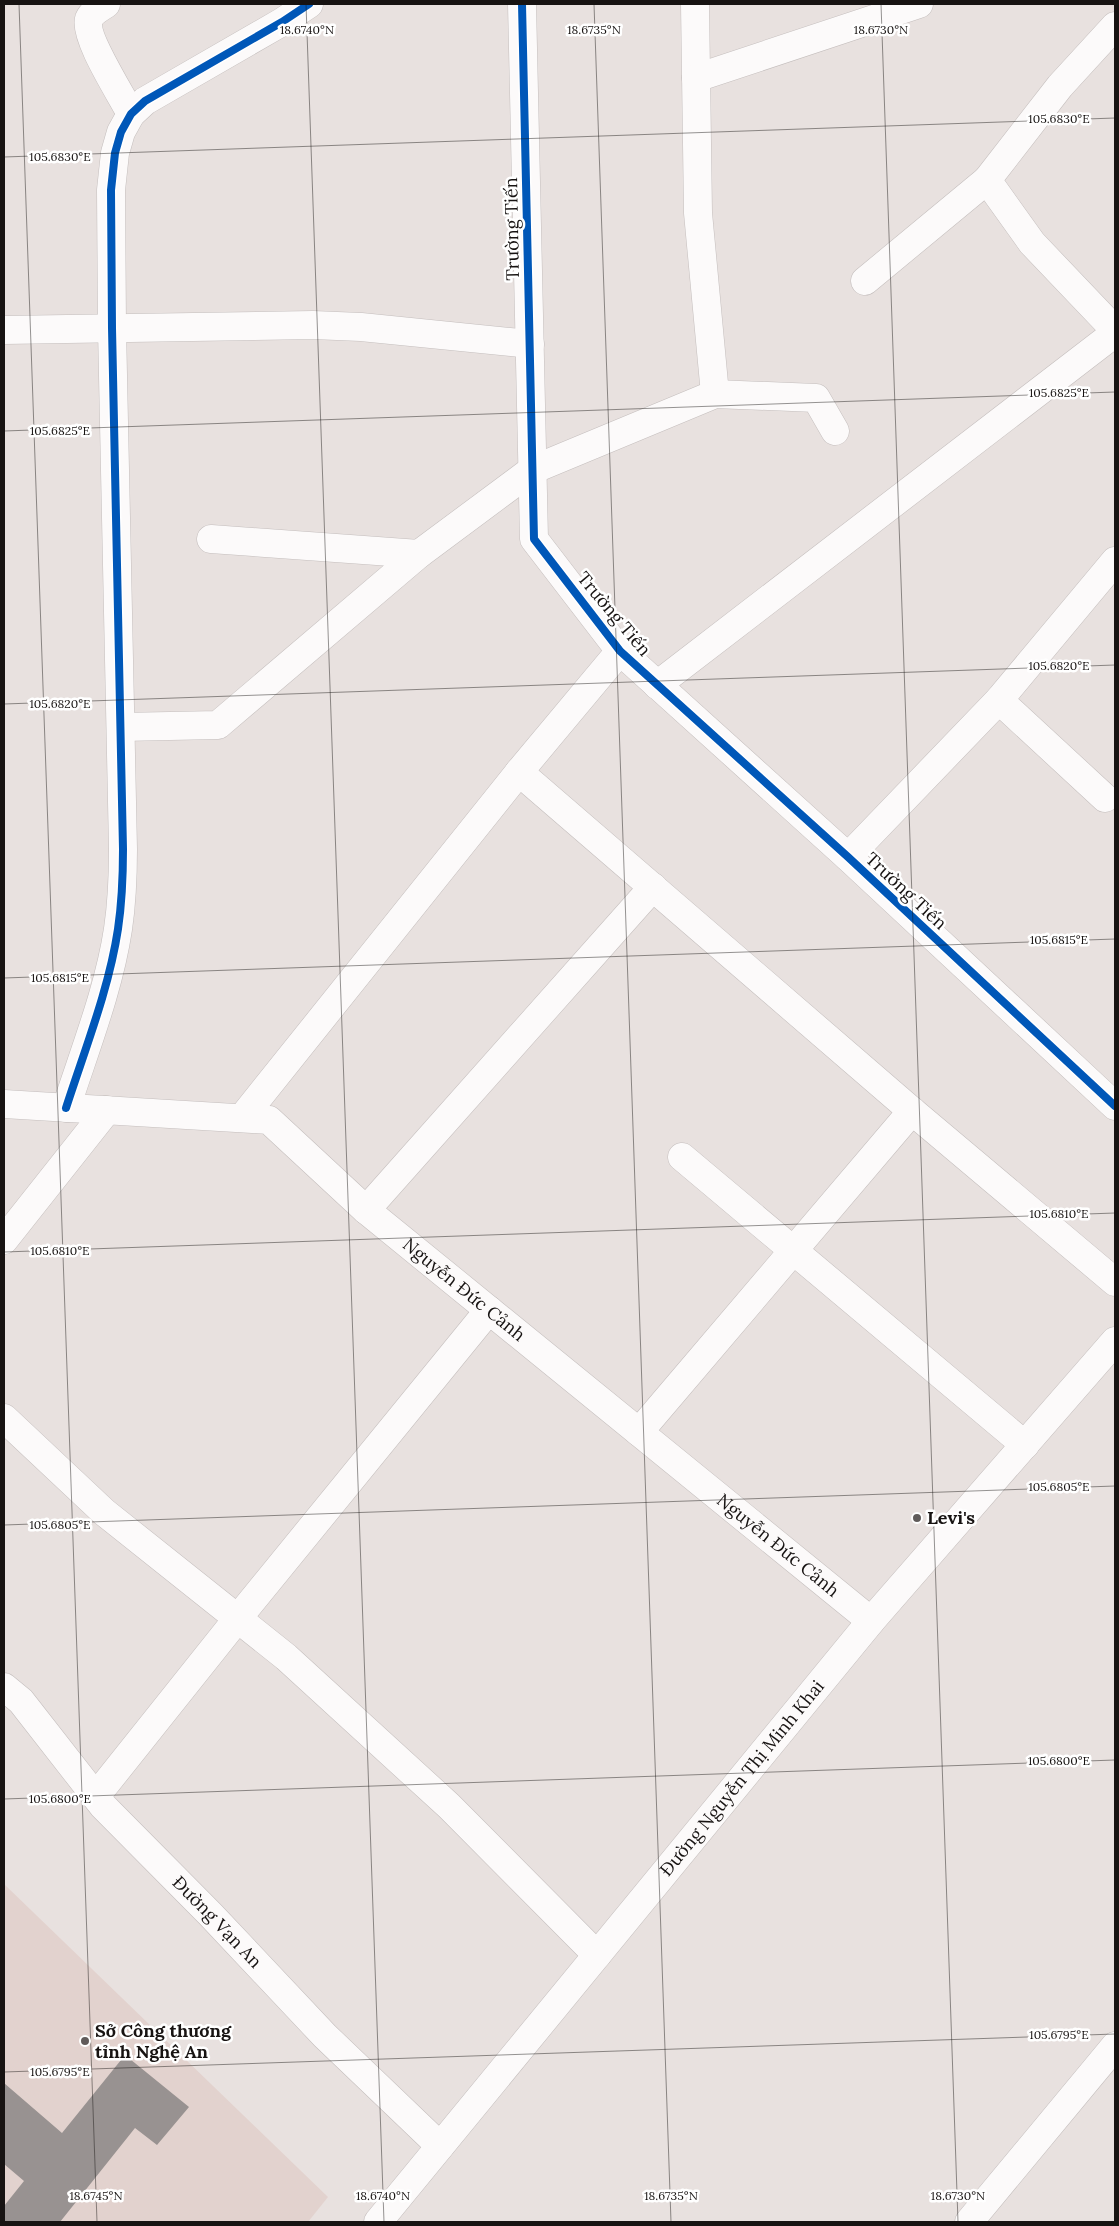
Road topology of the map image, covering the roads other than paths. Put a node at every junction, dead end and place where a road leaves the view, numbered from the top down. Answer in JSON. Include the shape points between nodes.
{"nodes":[{"id":1,"x":106,"y":4,"type":"edge"},
{"id":2,"x":309,"y":4,"type":"edge"},
{"id":3,"x":522,"y":4,"type":"edge"},
{"id":4,"x":695,"y":4,"type":"edge"},
{"id":5,"x":919,"y":4,"type":"edge"},
{"id":6,"x":1115,"y":26,"type":"edge"},
{"id":7,"x":696,"y":78,"type":"junction"},
{"id":8,"x":131,"y":114,"type":"junction"},
{"id":9,"x":987,"y":180,"type":"junction"},
{"id":10,"x":865,"y":281,"type":"dead end"},
{"id":11,"x":112,"y":328,"type":"junction"},
{"id":12,"x":4,"y":330,"type":"edge"},
{"id":13,"x":1115,"y":331,"type":"edge"},
{"id":14,"x":530,"y":344,"type":"junction"},
{"id":15,"x":714,"y":394,"type":"junction"},
{"id":16,"x":835,"y":431,"type":"dead end"},
{"id":17,"x":532,"y":470,"type":"junction"},
{"id":18,"x":212,"y":539,"type":"dead end"},
{"id":19,"x":419,"y":554,"type":"junction"},
{"id":20,"x":1115,"y":561,"type":"edge"},
{"id":21,"x":620,"y":650,"type":"junction"},
{"id":22,"x":657,"y":685,"type":"junction"},
{"id":23,"x":999,"y":700,"type":"junction"},
{"id":24,"x":121,"y":727,"type":"junction"},
{"id":25,"x":519,"y":772,"type":"junction"},
{"id":26,"x":1105,"y":798,"type":"dead end"},
{"id":27,"x":848,"y":857,"type":"junction"},
{"id":28,"x":653,"y":887,"type":"junction"},
{"id":29,"x":4,"y":1104,"type":"edge"},
{"id":30,"x":1115,"y":1106,"type":"edge"},
{"id":31,"x":66,"y":1108,"type":"junction"},
{"id":32,"x":107,"y":1110,"type":"junction"},
{"id":33,"x":912,"y":1111,"type":"junction"},
{"id":34,"x":242,"y":1118,"type":"junction"},
{"id":35,"x":682,"y":1157,"type":"dead end"},
{"id":36,"x":366,"y":1210,"type":"junction"},
{"id":37,"x":4,"y":1240,"type":"edge"},
{"id":38,"x":793,"y":1251,"type":"junction"},
{"id":39,"x":1115,"y":1282,"type":"edge"},
{"id":40,"x":489,"y":1310,"type":"junction"},
{"id":41,"x":1115,"y":1341,"type":"edge"},
{"id":42,"x":4,"y":1418,"type":"edge"},
{"id":43,"x":639,"y":1432,"type":"junction"},
{"id":44,"x":1025,"y":1445,"type":"junction"},
{"id":45,"x":238,"y":1618,"type":"junction"},
{"id":46,"x":871,"y":1621,"type":"junction"},
{"id":47,"x":4,"y":1687,"type":"edge"},
{"id":48,"x":96,"y":1796,"type":"junction"},
{"id":49,"x":597,"y":1955,"type":"junction"},
{"id":50,"x":1115,"y":2046,"type":"edge"},
{"id":51,"x":440,"y":2146,"type":"junction"},
{"id":52,"x":378,"y":2222,"type":"edge"},
{"id":53,"x":969,"y":2222,"type":"edge"}],
"edges":[{"from":1,"to":8,"type":"street","via":[[89,20],[89,37]]},
{"from":2,"to":8,"type":"street","via":[[145,101]]},
{"from":3,"to":14,"type":"street","name":"Trường Tiến"},
{"from":4,"to":7,"type":"street"},
{"from":5,"to":7,"type":"street"},
{"from":6,"to":9,"type":"street","via":[[1060,86]]},
{"from":7,"to":15,"type":"street","via":[[698,213]]},
{"from":8,"to":11,"type":"street","via":[[121,132],[112,171]]},
{"from":9,"to":10,"type":"street"},
{"from":9,"to":13,"type":"street","via":[[1032,243]]},
{"from":11,"to":12,"type":"street"},
{"from":11,"to":14,"type":"street","via":[[313,325]]},
{"from":11,"to":24,"type":"street"},
{"from":13,"to":22,"type":"street"},
{"from":14,"to":17,"type":"street","name":"Trường Tiến"},
{"from":15,"to":16,"type":"street","via":[[816,398]]},
{"from":15,"to":17,"type":"street"},
{"from":17,"to":19,"type":"street"},
{"from":17,"to":21,"type":"street","name":"Trường Tiến","via":[[534,538]]},
{"from":18,"to":19,"type":"street"},
{"from":19,"to":24,"type":"street","via":[[218,725]]},
{"from":20,"to":23,"type":"street"},
{"from":21,"to":22,"type":"street","name":"Trường Tiến"},
{"from":21,"to":25,"type":"street"},
{"from":22,"to":27,"type":"street","name":"Trường Tiến"},
{"from":23,"to":26,"type":"street"},
{"from":23,"to":27,"type":"street"},
{"from":24,"to":31,"type":"street","via":[[124,849],[118,930],[108,974]]},
{"from":25,"to":28,"type":"street"},
{"from":25,"to":34,"type":"street"},
{"from":27,"to":30,"type":"street","name":"Trường Tiến"},
{"from":28,"to":33,"type":"street"},
{"from":28,"to":36,"type":"street"},
{"from":29,"to":31,"type":"street","name":"Nguyễn Đức Cảnh"},
{"from":31,"to":32,"type":"street","name":"Nguyễn Đức Cảnh"},
{"from":32,"to":34,"type":"street","name":"Nguyễn Đức Cảnh"},
{"from":32,"to":37,"type":"street"},
{"from":33,"to":38,"type":"street"},
{"from":33,"to":39,"type":"street"},
{"from":34,"to":36,"type":"street","name":"Nguyễn Đức Cảnh","via":[[269,1120]]},
{"from":35,"to":38,"type":"street"},
{"from":36,"to":40,"type":"street","name":"Nguyễn Đức Cảnh"},
{"from":38,"to":43,"type":"street"},
{"from":38,"to":44,"type":"street"},
{"from":40,"to":43,"type":"street","name":"Nguyễn Đức Cảnh"},
{"from":40,"to":45,"type":"street"},
{"from":41,"to":44,"type":"street","name":"Đường Nguyễn Thị Minh Khai"},
{"from":42,"to":45,"type":"street","via":[[104,1512]]},
{"from":43,"to":46,"type":"street","name":"Nguyễn Đức Cảnh"},
{"from":44,"to":46,"type":"street","name":"Đường Nguyễn Thị Minh Khai"},
{"from":45,"to":48,"type":"street"},
{"from":45,"to":49,"type":"street","via":[[286,1656],[449,1806]]},
{"from":46,"to":49,"type":"street","name":"Đường Nguyễn Thị Minh Khai"},
{"from":47,"to":48,"type":"street","name":"Đường Vạn An","via":[[21,1701]]},
{"from":48,"to":51,"type":"street","name":"Đường Vạn An","via":[[325,2036]]},
{"from":49,"to":51,"type":"street","name":"Đường Nguyễn Thị Minh Khai"},
{"from":50,"to":53,"type":"street"},
{"from":51,"to":52,"type":"street","name":"Đường Nguyễn Thị Minh Khai"}]}
